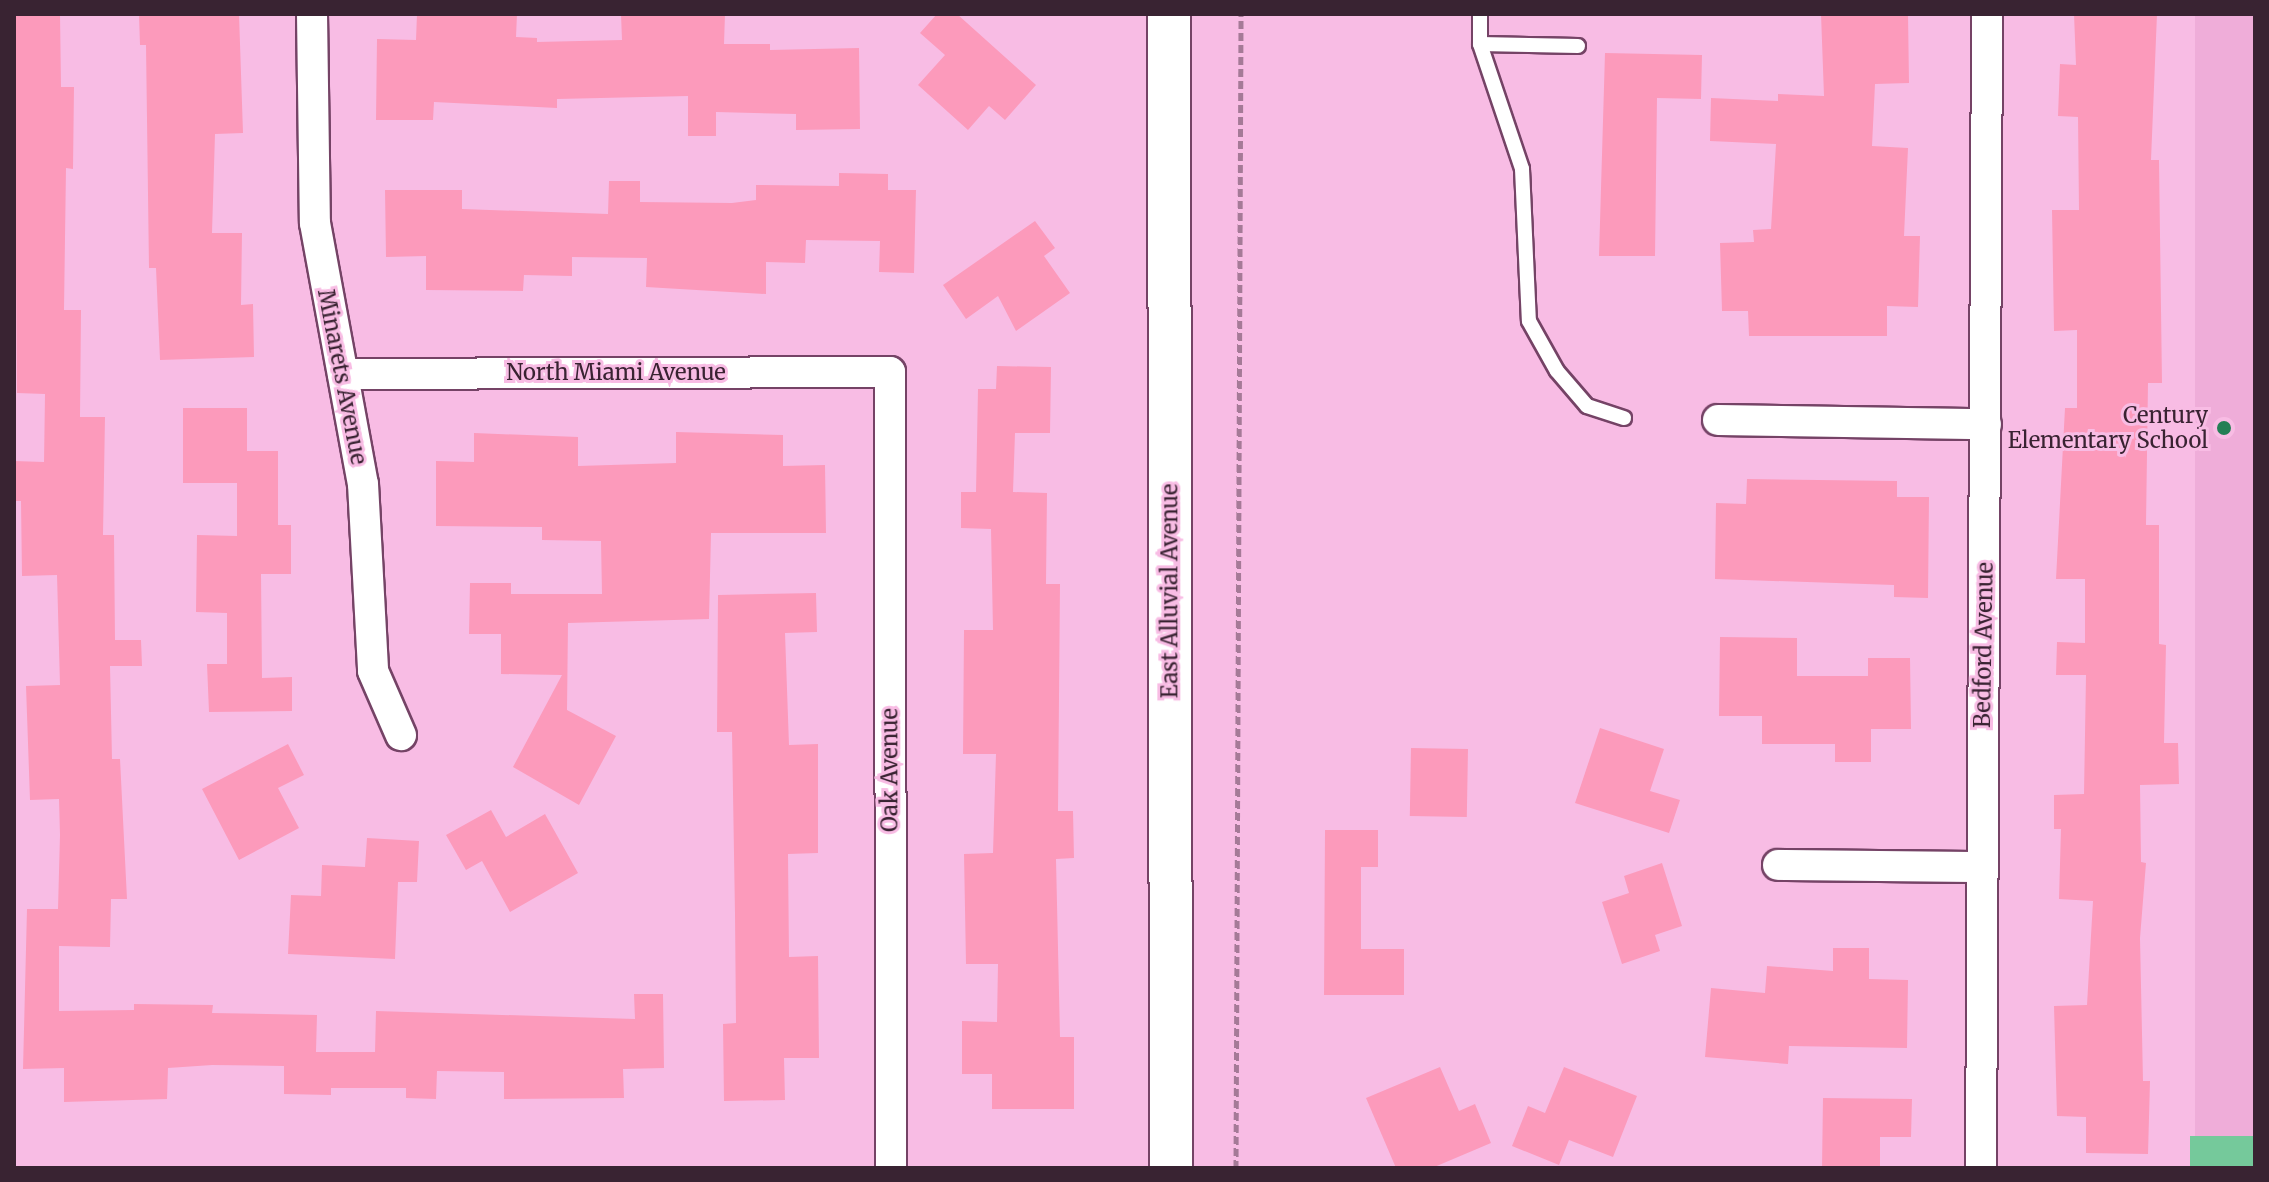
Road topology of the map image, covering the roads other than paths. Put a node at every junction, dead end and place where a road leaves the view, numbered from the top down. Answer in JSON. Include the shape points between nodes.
{"nodes":[{"id":1,"x":312,"y":14,"type":"edge"},
{"id":2,"x":1169,"y":14,"type":"edge"},
{"id":3,"x":1480,"y":14,"type":"edge"},
{"id":4,"x":1987,"y":14,"type":"edge"},
{"id":5,"x":1480,"y":44,"type":"junction"},
{"id":6,"x":1578,"y":46,"type":"dead end"},
{"id":7,"x":890,"y":372,"type":"joint"},
{"id":8,"x":343,"y":374,"type":"junction"},
{"id":9,"x":1624,"y":418,"type":"dead end"},
{"id":10,"x":1718,"y":420,"type":"dead end"},
{"id":11,"x":1986,"y":424,"type":"junction"},
{"id":12,"x":401,"y":735,"type":"dead end"},
{"id":13,"x":1778,"y":865,"type":"dead end"},
{"id":14,"x":1981,"y":867,"type":"junction"},
{"id":15,"x":891,"y":1168,"type":"edge"},
{"id":16,"x":1171,"y":1168,"type":"edge"},
{"id":17,"x":1981,"y":1168,"type":"edge"}],
"edges":[{"from":1,"to":8,"type":"street","name":"Minarets Avenue","via":[[315,223]]},
{"from":2,"to":16,"type":"street","name":"East Alluvial Avenue"},
{"from":3,"to":5,"type":"lane"},
{"from":4,"to":11,"type":"street","name":"Bedford Avenue"},
{"from":5,"to":6,"type":"lane"},
{"from":5,"to":9,"type":"lane","via":[[1522,169],[1529,321],[1557,371],[1587,406]]},
{"from":7,"to":8,"type":"street","name":"North Miami Avenue"},
{"from":7,"to":15,"type":"street","name":"Oak Avenue"},
{"from":8,"to":12,"type":"street","name":"Minarets Avenue","via":[[363,484],[373,671]]},
{"from":10,"to":11,"type":"street"},
{"from":11,"to":14,"type":"street","name":"Bedford Avenue"},
{"from":13,"to":14,"type":"street"},
{"from":14,"to":17,"type":"street","name":"Bedford Avenue"}]}
